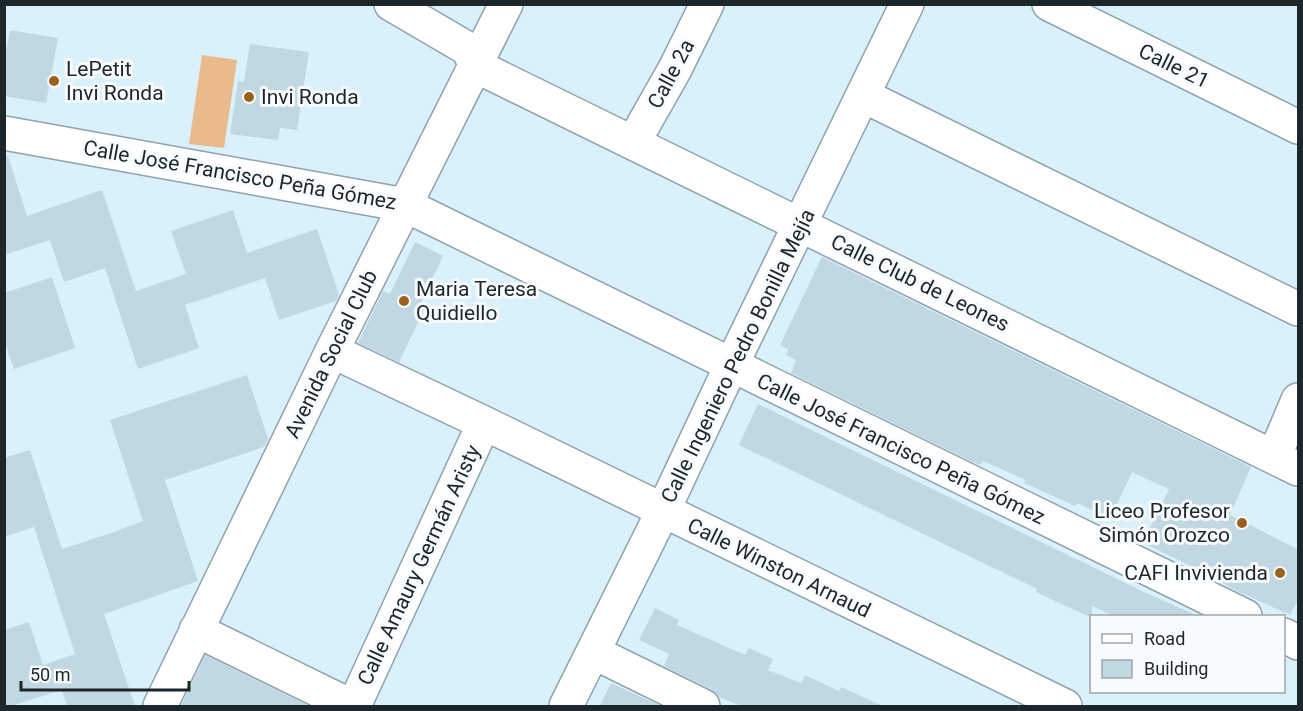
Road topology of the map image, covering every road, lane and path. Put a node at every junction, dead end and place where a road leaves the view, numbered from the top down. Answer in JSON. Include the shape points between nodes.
{"nodes":[{"id":1,"x":391,"y":4,"type":"edge"},
{"id":2,"x":506,"y":4,"type":"edge"},
{"id":3,"x":707,"y":4,"type":"edge"},
{"id":4,"x":907,"y":4,"type":"edge"},
{"id":5,"x":1049,"y":4,"type":"edge"},
{"id":6,"x":476,"y":66,"type":"junction"},
{"id":7,"x":864,"y":96,"type":"junction"},
{"id":8,"x":1299,"y":127,"type":"edge"},
{"id":9,"x":4,"y":133,"type":"edge"},
{"id":10,"x":633,"y":143,"type":"junction"},
{"id":11,"x":405,"y":205,"type":"junction"},
{"id":12,"x":801,"y":224,"type":"junction"},
{"id":13,"x":1299,"y":309,"type":"edge"},
{"id":14,"x":332,"y":351,"type":"junction"},
{"id":15,"x":731,"y":366,"type":"junction"},
{"id":16,"x":1299,"y":400,"type":"edge"},
{"id":17,"x":484,"y":423,"type":"junction"},
{"id":18,"x":1286,"y":463,"type":"edge"},
{"id":19,"x":663,"y":512,"type":"junction"},
{"id":20,"x":1243,"y":615,"type":"edge"},
{"id":21,"x":196,"y":630,"type":"junction"},
{"id":22,"x":1285,"y":636,"type":"edge"},
{"id":23,"x":1299,"y":643,"type":"edge"},
{"id":24,"x":593,"y":652,"type":"junction"},
{"id":25,"x":160,"y":706,"type":"edge"},
{"id":26,"x":352,"y":706,"type":"edge"},
{"id":27,"x":566,"y":706,"type":"edge"},
{"id":28,"x":703,"y":706,"type":"edge"},
{"id":29,"x":1065,"y":706,"type":"edge"}],
"edges":[{"from":1,"to":6,"type":"street","name":"Calle Club de Leones","via":[[468,49]]},
{"from":2,"to":6,"type":"street","name":"Avenida Social Club"},
{"from":3,"to":10,"type":"street","name":"Calle 2a"},
{"from":4,"to":7,"type":"street","name":"Calle Ingeniero Pedro Bonilla Mejía"},
{"from":5,"to":8,"type":"street","name":"Calle 21"},
{"from":6,"to":10,"type":"street","name":"Calle Club de Leones"},
{"from":6,"to":11,"type":"street","name":"Avenida Social Club"},
{"from":7,"to":12,"type":"street","name":"Calle Ingeniero Pedro Bonilla Mejía"},
{"from":7,"to":13,"type":"street"},
{"from":9,"to":11,"type":"street","name":"Calle José Francisco Peña Gómez"},
{"from":10,"to":12,"type":"street","name":"Calle Club de Leones"},
{"from":11,"to":14,"type":"street","name":"Avenida Social Club"},
{"from":11,"to":15,"type":"street","name":"Calle José Francisco Peña Gómez"},
{"from":12,"to":15,"type":"street","name":"Calle Ingeniero Pedro Bonilla Mejía"},
{"from":12,"to":18,"type":"street","name":"Calle Club de Leones"},
{"from":14,"to":17,"type":"street","name":"Calle Winston Arnaud"},
{"from":14,"to":21,"type":"street","name":"Avenida Social Club"},
{"from":15,"to":19,"type":"street","name":"Calle Ingeniero Pedro Bonilla Mejía"},
{"from":15,"to":20,"type":"street","name":"Calle José Francisco Peña Gómez"},
{"from":16,"to":18,"type":"street"},
{"from":17,"to":19,"type":"street","name":"Calle Winston Arnaud"},
{"from":17,"to":26,"type":"street","name":"Calle Amaury Germán Aristy"},
{"from":19,"to":24,"type":"street","name":"Calle Ingeniero Pedro Bonilla Mejía"},
{"from":19,"to":29,"type":"street","name":"Calle Winston Arnaud"},
{"from":21,"to":25,"type":"street","name":"Avenida Social Club"},
{"from":21,"to":26,"type":"street"},
{"from":22,"to":23,"type":"street"},
{"from":24,"to":27,"type":"street","name":"Calle Ingeniero Pedro Bonilla Mejía"},
{"from":24,"to":28,"type":"street"}]}
